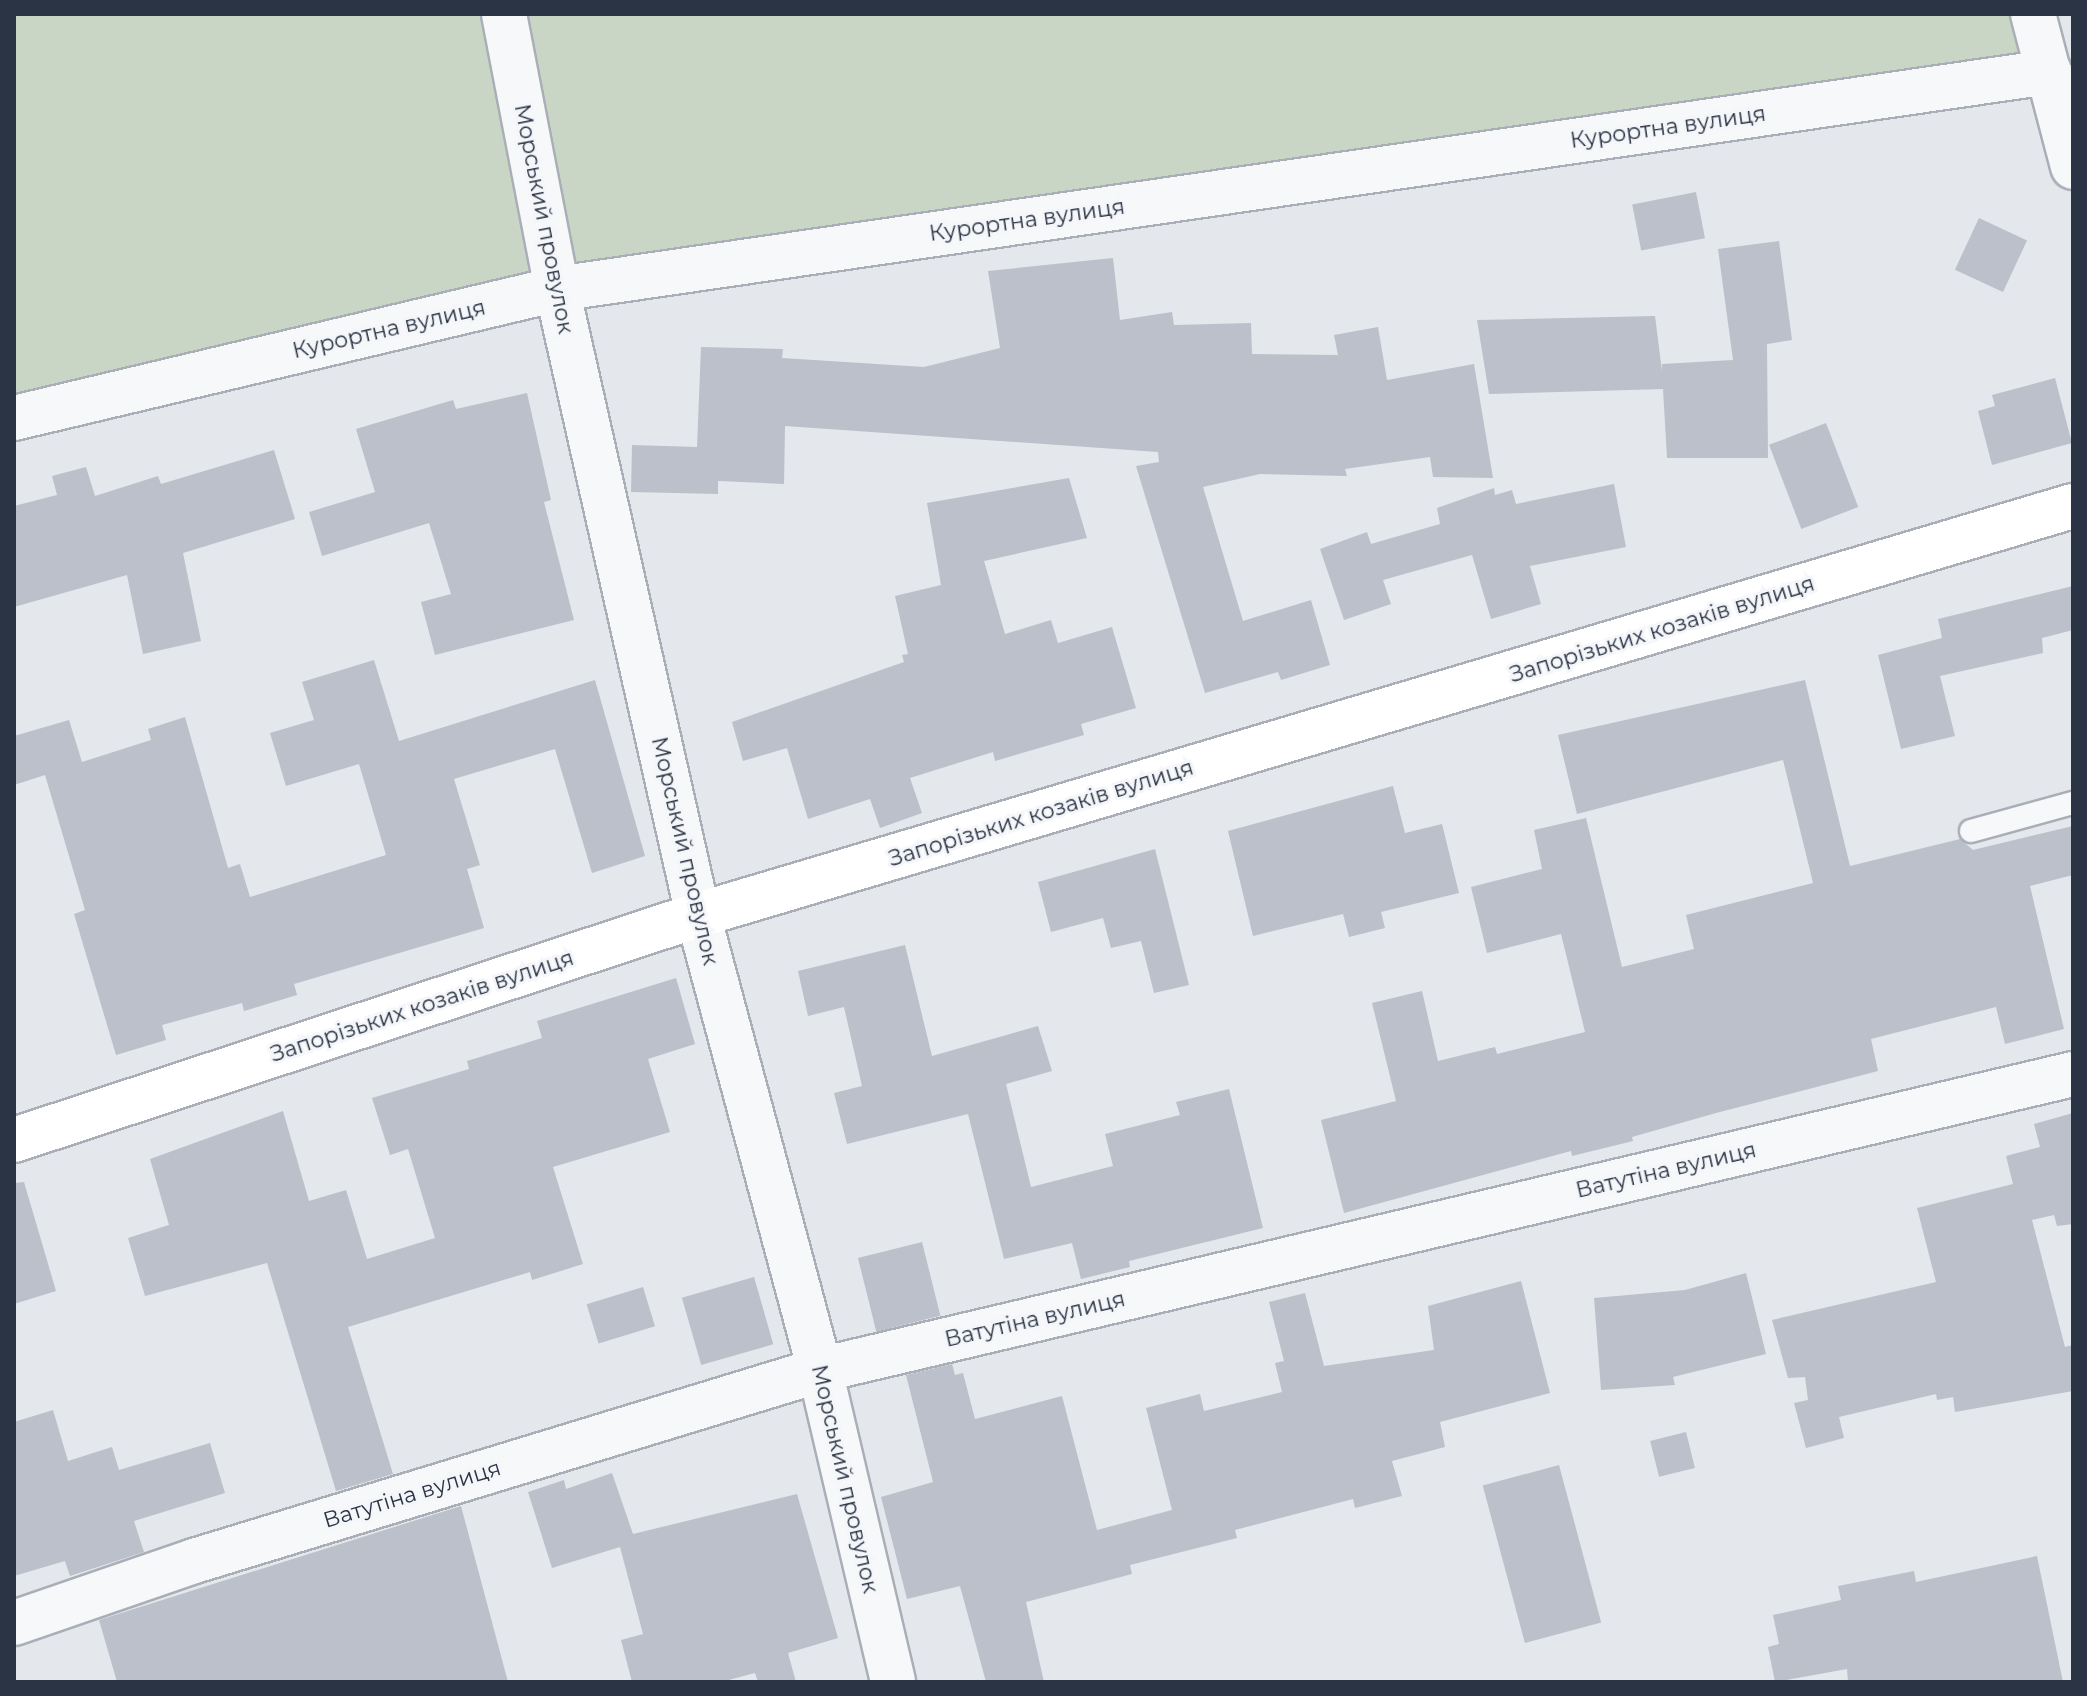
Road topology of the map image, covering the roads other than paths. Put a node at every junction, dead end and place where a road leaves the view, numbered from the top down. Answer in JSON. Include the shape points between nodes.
{"nodes":[{"id":1,"x":504,"y":14,"type":"edge"},
{"id":2,"x":2033,"y":14,"type":"edge"},
{"id":3,"x":2049,"y":72,"type":"junction"},
{"id":4,"x":2073,"y":167,"type":"edge"},
{"id":5,"x":557,"y":289,"type":"junction"},
{"id":6,"x":14,"y":418,"type":"edge"},
{"id":7,"x":2073,"y":506,"type":"edge"},
{"id":8,"x":2073,"y":803,"type":"edge"},
{"id":9,"x":1971,"y":831,"type":"dead end"},
{"id":10,"x":698,"y":915,"type":"junction"},
{"id":11,"x":2073,"y":1074,"type":"edge"},
{"id":12,"x":14,"y":1140,"type":"edge"},
{"id":13,"x":820,"y":1370,"type":"junction"},
{"id":14,"x":14,"y":1623,"type":"edge"},
{"id":15,"x":893,"y":1682,"type":"edge"}],
"edges":[{"from":1,"to":5,"type":"street","name":"Морський провулок"},
{"from":2,"to":3,"type":"street"},
{"from":3,"to":4,"type":"street"},
{"from":3,"to":5,"type":"street","name":"Курортна вулиця"},
{"from":5,"to":6,"type":"street","name":"Курортна вулиця"},
{"from":5,"to":10,"type":"street","name":"Морський провулок"},
{"from":7,"to":10,"type":"main road","name":"Запорізьких козаків вулиця"},
{"from":8,"to":9,"type":"lane"},
{"from":10,"to":12,"type":"main road","name":"Запорізьких козаків вулиця"},
{"from":10,"to":13,"type":"street","name":"Морський провулок"},
{"from":11,"to":13,"type":"street","name":"Ватутіна вулиця"},
{"from":13,"to":14,"type":"street","name":"Ватутіна вулиця","via":[[194,1561]]},
{"from":13,"to":15,"type":"street","name":"Морський провулок"}]}
